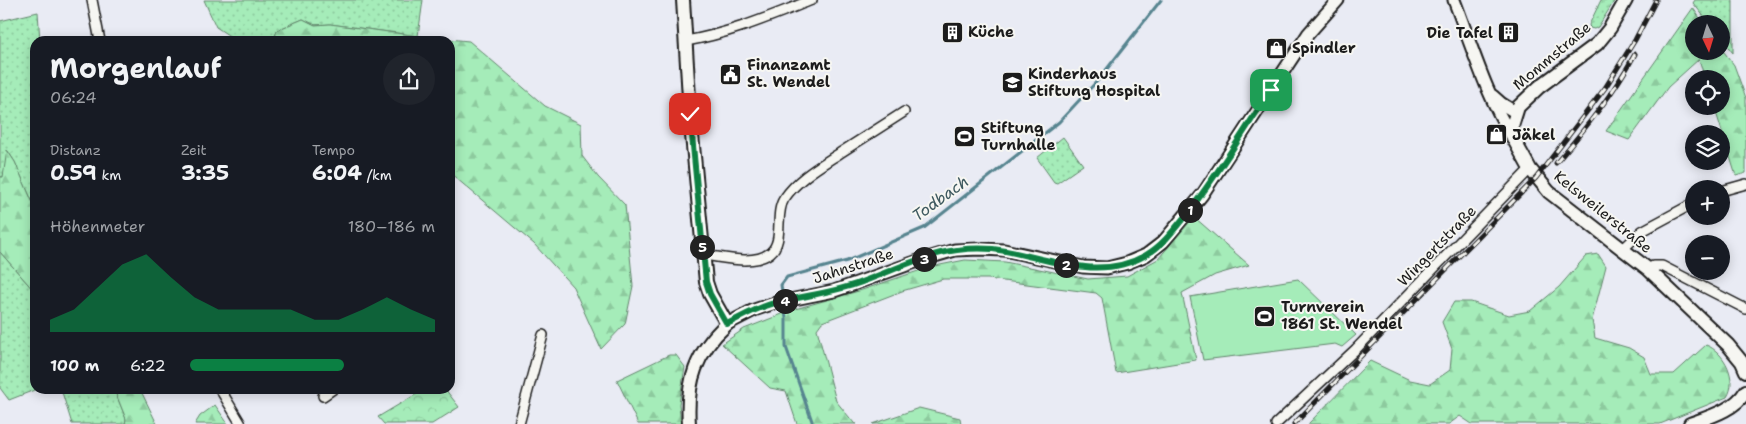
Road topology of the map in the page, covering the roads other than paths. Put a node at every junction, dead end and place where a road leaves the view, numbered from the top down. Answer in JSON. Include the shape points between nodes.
{"nodes":[{"id":1,"x":92,"y":0,"type":"edge"},
{"id":2,"x":683,"y":0,"type":"edge"},
{"id":3,"x":812,"y":0,"type":"edge"},
{"id":4,"x":1338,"y":0,"type":"edge"},
{"id":5,"x":1454,"y":0,"type":"edge"},
{"id":6,"x":1626,"y":0,"type":"edge"},
{"id":7,"x":99,"y":36,"type":"edge"},
{"id":8,"x":686,"y":41,"type":"junction"},
{"id":9,"x":1490,"y":93,"type":"junction"},
{"id":10,"x":904,"y":112,"type":"dead end"},
{"id":11,"x":1515,"y":112,"type":"junction"},
{"id":12,"x":1513,"y":138,"type":"junction"},
{"id":13,"x":1530,"y":169,"type":"junction"},
{"id":14,"x":1746,"y":184,"type":"edge"},
{"id":15,"x":1730,"y":188,"type":"edge"},
{"id":16,"x":1685,"y":208,"type":"edge"},
{"id":17,"x":1623,"y":249,"type":"junction"},
{"id":18,"x":703,"y":255,"type":"junction"},
{"id":19,"x":1648,"y":269,"type":"junction"},
{"id":20,"x":1746,"y":309,"type":"edge"},
{"id":21,"x":727,"y":324,"type":"junction"},
{"id":22,"x":543,"y":335,"type":"dead end"},
{"id":23,"x":1746,"y":371,"type":"edge"},
{"id":24,"x":1746,"y":391,"type":"edge"},
{"id":25,"x":223,"y":394,"type":"edge"},
{"id":26,"x":326,"y":394,"type":"edge"},
{"id":27,"x":323,"y":396,"type":"dead end"},
{"id":28,"x":241,"y":424,"type":"edge"},
{"id":29,"x":519,"y":424,"type":"edge"},
{"id":30,"x":689,"y":424,"type":"edge"},
{"id":31,"x":1276,"y":424,"type":"edge"},
{"id":32,"x":1690,"y":424,"type":"edge"}],
"edges":[{"from":1,"to":7,"type":"street"},
{"from":2,"to":8,"type":"main road"},
{"from":3,"to":8,"type":"street","via":[[754,22]]},
{"from":4,"to":21,"type":"street","name":"Jahnstraße","via":[[1308,34],[1202,194],[1163,242],[1146,255],[1107,268],[1083,268],[1004,250],[955,250],[834,291],[775,303]]},
{"from":5,"to":9,"type":"street","name":"Kelsweilerstraße"},
{"from":6,"to":11,"type":"main road","name":"Mommstraße","via":[[1597,44],[1539,87]]},
{"from":8,"to":18,"type":"main road"},
{"from":9,"to":11,"type":"street"},
{"from":9,"to":12,"type":"street","name":"Kelsweilerstraße"},
{"from":10,"to":18,"type":"street","via":[[809,173],[792,188],[783,200],[778,216],[776,246],[772,252],[760,259]]},
{"from":11,"to":12,"type":"main road"},
{"from":12,"to":13,"type":"main road","name":"Kelsweilerstraße"},
{"from":13,"to":17,"type":"main road","name":"Kelsweilerstraße","via":[[1549,192]]},
{"from":13,"to":31,"type":"street","name":"Wingertstraße","via":[[1356,349]]},
{"from":14,"to":15,"type":"street"},
{"from":16,"to":17,"type":"street","via":[[1642,231]]},
{"from":17,"to":19,"type":"main road","name":"Kelsweilerstraße"},
{"from":18,"to":21,"type":"main road","via":[[710,294]]},
{"from":19,"to":20,"type":"street","name":"Kelsweilerstraße","via":[[1662,266]]},
{"from":19,"to":23,"type":"main road","via":[[1728,345]]},
{"from":21,"to":30,"type":"main road","via":[[700,356],[688,405]]},
{"from":22,"to":29,"type":"street"},
{"from":24,"to":32,"type":"main road","via":[[1729,407]]},
{"from":25,"to":28,"type":"street"},
{"from":26,"to":27,"type":"street"}]}
